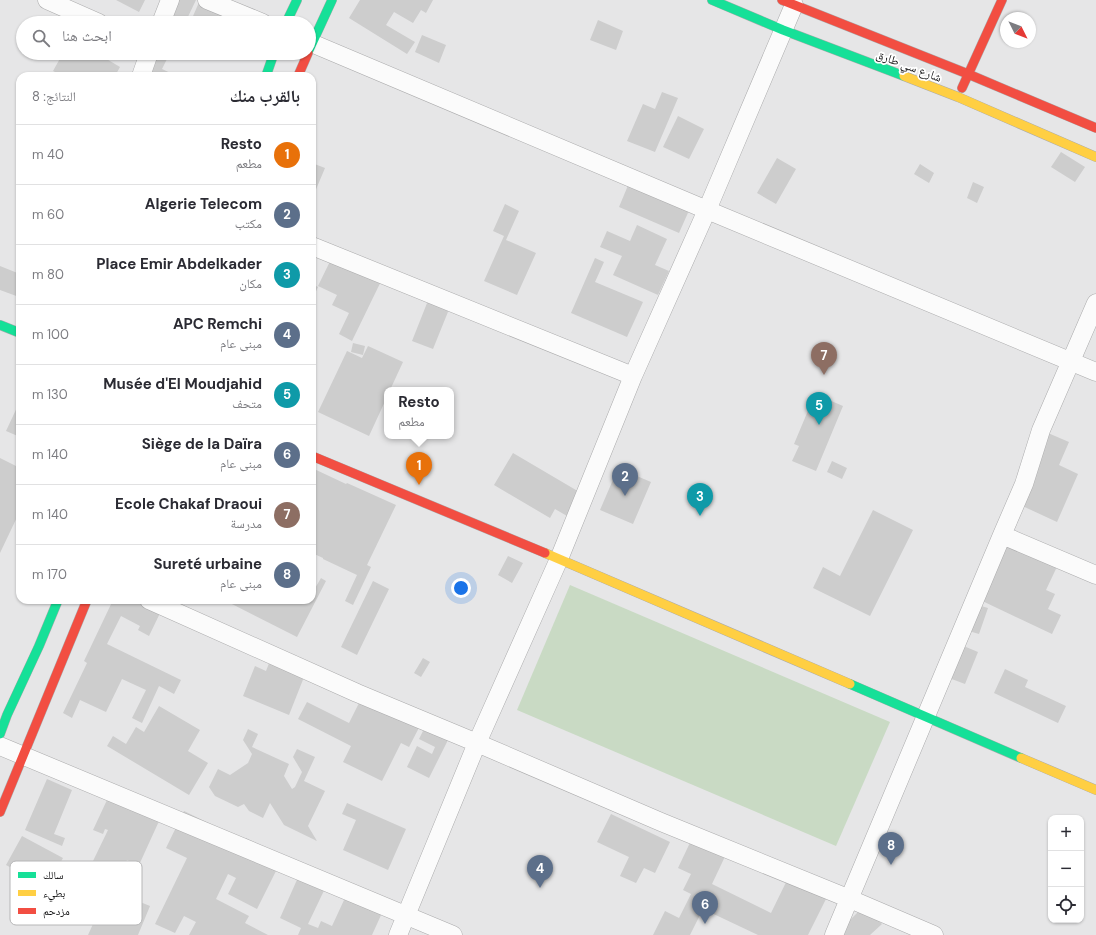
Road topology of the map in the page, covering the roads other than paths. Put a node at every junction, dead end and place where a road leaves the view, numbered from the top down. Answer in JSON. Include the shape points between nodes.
{"nodes":[{"id":1,"x":47,"y":0,"type":"edge"},
{"id":2,"x":170,"y":0,"type":"edge"},
{"id":3,"x":207,"y":0,"type":"edge"},
{"id":4,"x":297,"y":0,"type":"edge"},
{"id":5,"x":332,"y":0,"type":"edge"},
{"id":6,"x":712,"y":0,"type":"edge"},
{"id":7,"x":1002,"y":0,"type":"edge"},
{"id":8,"x":788,"y":3,"type":"edge"},
{"id":9,"x":83,"y":16,"type":"edge"},
{"id":10,"x":164,"y":16,"type":"edge"},
{"id":11,"x":246,"y":16,"type":"edge"},
{"id":12,"x":289,"y":16,"type":"edge"},
{"id":13,"x":783,"y":30,"type":"junction"},
{"id":14,"x":316,"y":33,"type":"edge"},
{"id":15,"x":316,"y":50,"type":"edge"},
{"id":16,"x":147,"y":60,"type":"edge"},
{"id":17,"x":272,"y":60,"type":"edge"},
{"id":18,"x":304,"y":60,"type":"edge"},
{"id":19,"x":142,"y":72,"type":"edge"},
{"id":20,"x":267,"y":72,"type":"edge"},
{"id":21,"x":300,"y":72,"type":"edge"},
{"id":22,"x":968,"y":74,"type":"junction"},
{"id":23,"x":958,"y":97,"type":"junction"},
{"id":24,"x":1096,"y":128,"type":"edge"},
{"id":25,"x":1096,"y":157,"type":"edge"},
{"id":26,"x":707,"y":210,"type":"junction"},
{"id":27,"x":316,"y":248,"type":"edge"},
{"id":28,"x":1096,"y":303,"type":"edge"},
{"id":29,"x":0,"y":325,"type":"edge"},
{"id":30,"x":16,"y":331,"type":"edge"},
{"id":31,"x":1072,"y":362,"type":"junction"},
{"id":32,"x":1096,"y":372,"type":"edge"},
{"id":33,"x":633,"y":376,"type":"junction"},
{"id":34,"x":316,"y":458,"type":"edge"},
{"id":35,"x":1002,"y":535,"type":"junction"},
{"id":36,"x":558,"y":559,"type":"junction"},
{"id":37,"x":1096,"y":575,"type":"edge"},
{"id":38,"x":56,"y":604,"type":"edge"},
{"id":39,"x":85,"y":604,"type":"edge"},
{"id":40,"x":158,"y":604,"type":"edge"},
{"id":41,"x":3,"y":713,"type":"edge"},
{"id":42,"x":925,"y":717,"type":"junction"},
{"id":43,"x":0,"y":734,"type":"edge"},
{"id":44,"x":477,"y":743,"type":"junction"},
{"id":45,"x":0,"y":746,"type":"edge"},
{"id":46,"x":22,"y":756,"type":"junction"},
{"id":47,"x":1096,"y":790,"type":"edge"},
{"id":48,"x":0,"y":812,"type":"edge"},
{"id":49,"x":850,"y":899,"type":"junction"},
{"id":50,"x":405,"y":916,"type":"junction"},
{"id":51,"x":398,"y":935,"type":"edge"},
{"id":52,"x":453,"y":935,"type":"edge"},
{"id":53,"x":834,"y":935,"type":"edge"},
{"id":54,"x":934,"y":935,"type":"edge"}],
"edges":[{"from":1,"to":9,"type":"street"},
{"from":2,"to":10,"type":"street"},
{"from":3,"to":11,"type":"street"},
{"from":4,"to":12,"type":"street"},
{"from":5,"to":14,"type":"street"},
{"from":6,"to":13,"type":"street","name":"شارع سي طارق"},
{"from":7,"to":22,"type":"street"},
{"from":8,"to":13,"type":"street"},
{"from":8,"to":22,"type":"street","name":"شارع سي طارق"},
{"from":13,"to":23,"type":"street","name":"شارع سي طارق"},
{"from":13,"to":26,"type":"street"},
{"from":15,"to":26,"type":"street"},
{"from":16,"to":19,"type":"street"},
{"from":17,"to":20,"type":"street"},
{"from":18,"to":21,"type":"street"},
{"from":22,"to":23,"type":"street"},
{"from":22,"to":24,"type":"street","name":"شارع سي طارق"},
{"from":23,"to":25,"type":"street","name":"شارع سي طارق"},
{"from":26,"to":31,"type":"street"},
{"from":26,"to":33,"type":"street"},
{"from":27,"to":33,"type":"street"},
{"from":28,"to":31,"type":"street"},
{"from":29,"to":30,"type":"street"},
{"from":31,"to":32,"type":"street"},
{"from":31,"to":35,"type":"street","via":[[1042,430],[1024,484]]},
{"from":33,"to":36,"type":"street"},
{"from":34,"to":36,"type":"street"},
{"from":35,"to":37,"type":"street"},
{"from":35,"to":42,"type":"street"},
{"from":36,"to":42,"type":"street"},
{"from":36,"to":44,"type":"street"},
{"from":38,"to":41,"type":"street","via":[[39,646]]},
{"from":39,"to":46,"type":"street"},
{"from":40,"to":44,"type":"street","via":[[357,693]]},
{"from":41,"to":43,"type":"street"},
{"from":42,"to":47,"type":"street"},
{"from":42,"to":49,"type":"street"},
{"from":44,"to":49,"type":"street"},
{"from":44,"to":50,"type":"street"},
{"from":45,"to":46,"type":"street"},
{"from":46,"to":48,"type":"street"},
{"from":46,"to":50,"type":"street"},
{"from":49,"to":53,"type":"street"},
{"from":49,"to":54,"type":"street"},
{"from":50,"to":51,"type":"street"},
{"from":50,"to":52,"type":"street"}]}
